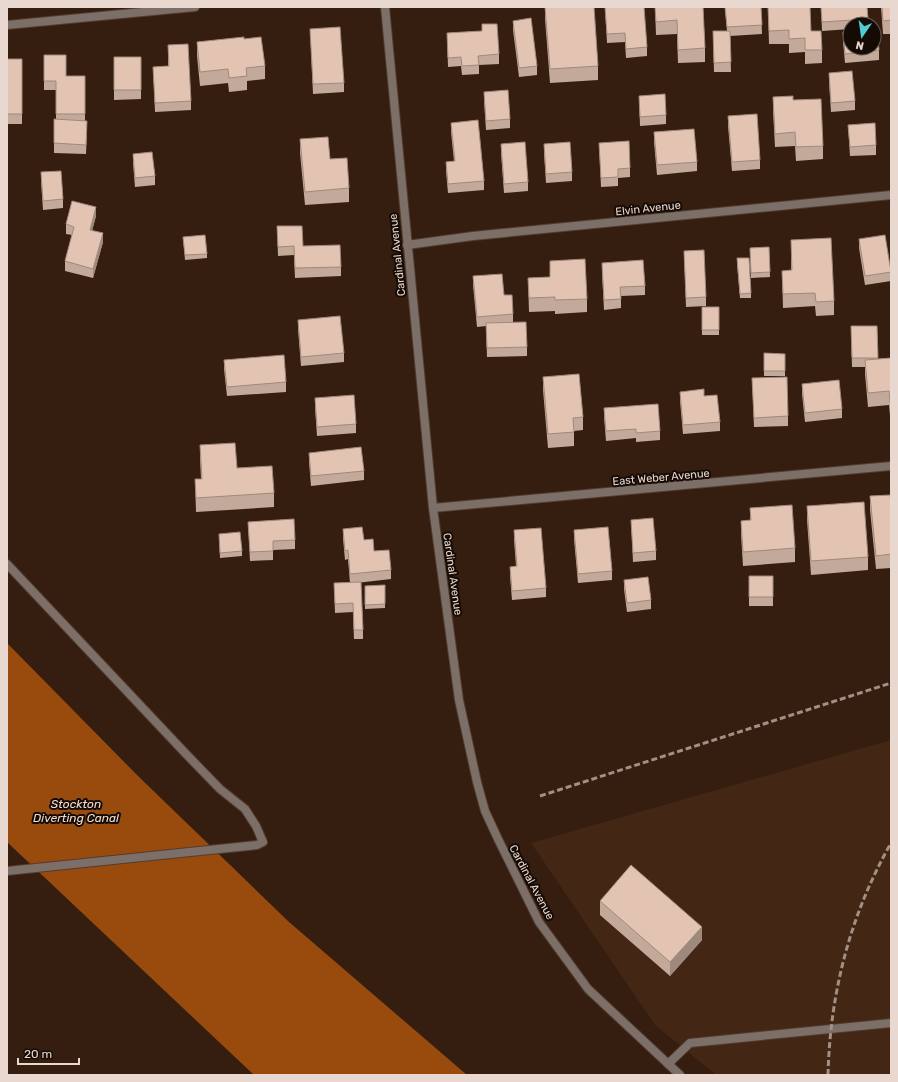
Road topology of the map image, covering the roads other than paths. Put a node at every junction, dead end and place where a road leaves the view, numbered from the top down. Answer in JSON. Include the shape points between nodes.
{"nodes":[{"id":1,"x":195,"y":7,"type":"edge"},
{"id":2,"x":385,"y":7,"type":"edge"},
{"id":3,"x":7,"y":25,"type":"edge"},
{"id":4,"x":891,"y":195,"type":"edge"},
{"id":5,"x":407,"y":245,"type":"junction"},
{"id":6,"x":891,"y":466,"type":"edge"},
{"id":7,"x":433,"y":508,"type":"junction"},
{"id":8,"x":7,"y":564,"type":"edge"},
{"id":9,"x":7,"y":871,"type":"edge"},
{"id":10,"x":891,"y":1023,"type":"edge"},
{"id":11,"x":668,"y":1064,"type":"junction"},
{"id":12,"x":680,"y":1075,"type":"edge"}],
"edges":[{"from":1,"to":3,"type":"street"},
{"from":2,"to":5,"type":"street","name":"Cardinal Avenue"},
{"from":4,"to":5,"type":"street","name":"Elvin Avenue","via":[[473,236]]},
{"from":5,"to":7,"type":"street","name":"Cardinal Avenue"},
{"from":6,"to":7,"type":"street","name":"East Weber Avenue"},
{"from":7,"to":11,"type":"street","name":"Cardinal Avenue","via":[[458,700],[485,811],[544,928],[588,989]]},
{"from":8,"to":9,"type":"street","via":[[220,789],[245,809],[263,842],[228,849]]},
{"from":10,"to":11,"type":"street","via":[[690,1043]]},
{"from":11,"to":12,"type":"street","name":"Cardinal Avenue"}]}
